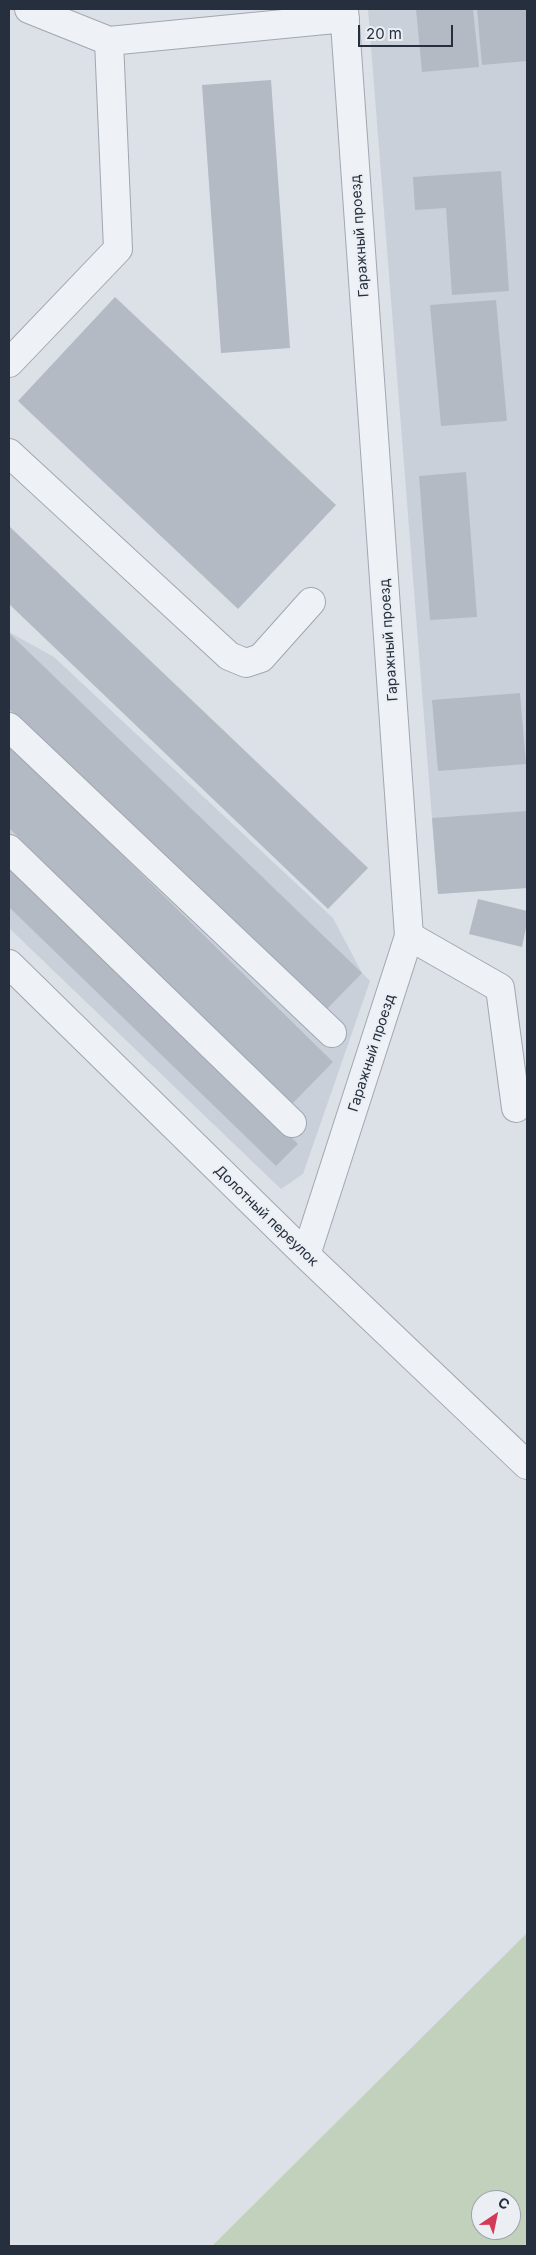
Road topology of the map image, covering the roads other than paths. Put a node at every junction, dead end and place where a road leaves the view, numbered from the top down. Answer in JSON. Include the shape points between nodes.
{"nodes":[{"id":1,"x":29,"y":9,"type":"edge"},
{"id":2,"x":344,"y":14,"type":"edge"},
{"id":3,"x":109,"y":41,"type":"junction"},
{"id":4,"x":9,"y":363,"type":"edge"},
{"id":5,"x":9,"y":453,"type":"edge"},
{"id":6,"x":312,"y":602,"type":"dead end"},
{"id":7,"x":9,"y":727,"type":"edge"},
{"id":8,"x":9,"y":849,"type":"edge"},
{"id":9,"x":409,"y":936,"type":"junction"},
{"id":10,"x":9,"y":964,"type":"edge"},
{"id":11,"x":332,"y":1033,"type":"dead end"},
{"id":12,"x":516,"y":1108,"type":"dead end"},
{"id":13,"x":292,"y":1123,"type":"dead end"},
{"id":14,"x":306,"y":1255,"type":"junction"},
{"id":15,"x":527,"y":1465,"type":"edge"}],
"edges":[{"from":1,"to":3,"type":"street"},
{"from":2,"to":3,"type":"street"},
{"from":2,"to":9,"type":"street","name":"Гаражный проезд"},
{"from":3,"to":4,"type":"street","via":[[118,249]]},
{"from":5,"to":6,"type":"street","via":[[228,656],[246,663],[261,658]]},
{"from":7,"to":11,"type":"street"},
{"from":8,"to":13,"type":"street"},
{"from":9,"to":12,"type":"street","via":[[500,988]]},
{"from":9,"to":14,"type":"street","name":"Гаражный проезд"},
{"from":10,"to":14,"type":"street","name":"Долотный переулок"},
{"from":14,"to":15,"type":"street","name":"Долотный переулок"}]}
